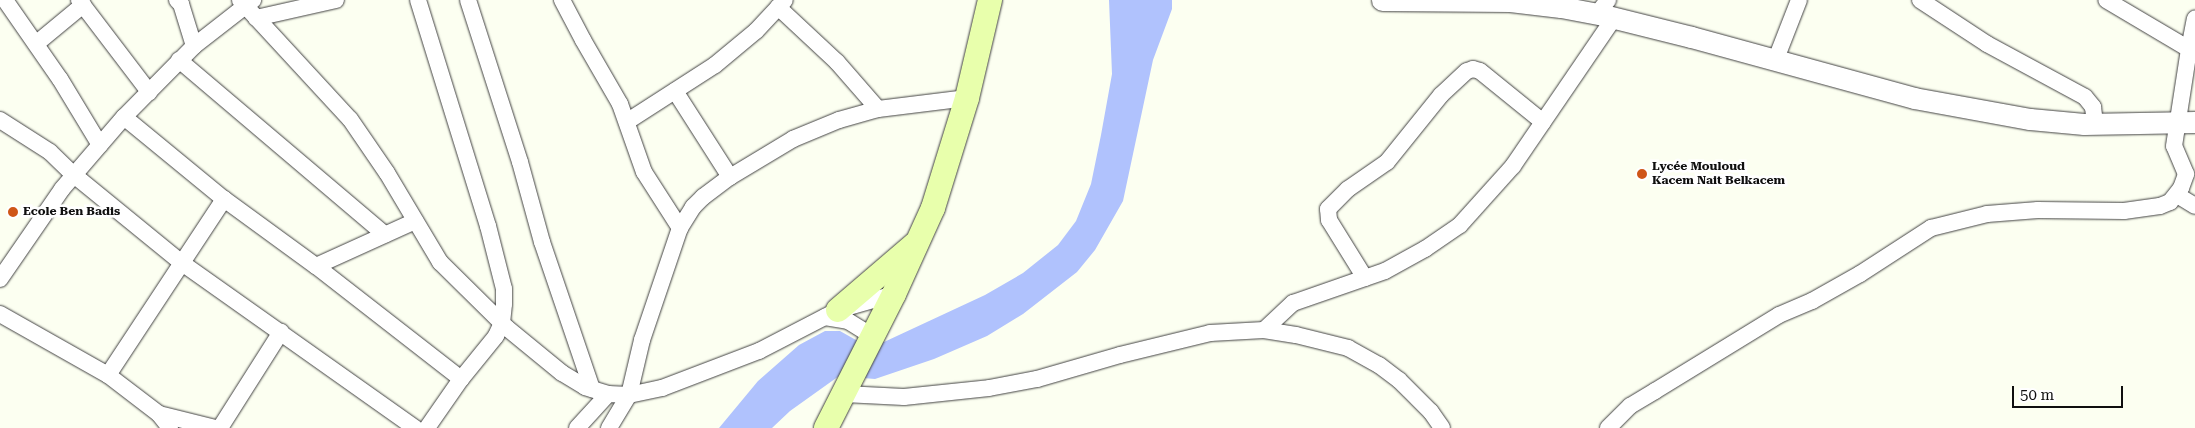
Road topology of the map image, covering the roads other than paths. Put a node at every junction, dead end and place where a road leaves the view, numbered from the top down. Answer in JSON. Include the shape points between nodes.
{"nodes":[{"id":1,"x":5,"y":0,"type":"edge"},
{"id":2,"x":177,"y":0,"type":"edge"},
{"id":3,"x":336,"y":0,"type":"edge"},
{"id":4,"x":418,"y":0,"type":"edge"},
{"id":5,"x":468,"y":0,"type":"edge"},
{"id":6,"x":562,"y":0,"type":"edge"},
{"id":7,"x":990,"y":0,"type":"edge"},
{"id":8,"x":1382,"y":0,"type":"edge"},
{"id":9,"x":1393,"y":0,"type":"edge"},
{"id":10,"x":1799,"y":0,"type":"edge"},
{"id":11,"x":1920,"y":0,"type":"edge"},
{"id":12,"x":2106,"y":0,"type":"edge"},
{"id":13,"x":246,"y":2,"type":"edge"},
{"id":14,"x":81,"y":3,"type":"edge"},
{"id":15,"x":782,"y":3,"type":"edge"},
{"id":16,"x":0,"y":5,"type":"edge"},
{"id":17,"x":1606,"y":10,"type":"edge"},
{"id":18,"x":256,"y":18,"type":"junction"},
{"id":19,"x":2195,"y":19,"type":"edge"},
{"id":20,"x":37,"y":43,"type":"junction"},
{"id":21,"x":194,"y":46,"type":"junction"},
{"id":22,"x":2188,"y":49,"type":"junction"},
{"id":23,"x":1776,"y":59,"type":"junction"},
{"id":24,"x":180,"y":60,"type":"junction"},
{"id":25,"x":675,"y":91,"type":"junction"},
{"id":26,"x":149,"y":92,"type":"junction"},
{"id":27,"x":967,"y":98,"type":"junction"},
{"id":28,"x":878,"y":109,"type":"junction"},
{"id":29,"x":124,"y":117,"type":"junction"},
{"id":30,"x":0,"y":120,"type":"edge"},
{"id":31,"x":628,"y":121,"type":"junction"},
{"id":32,"x":1543,"y":122,"type":"junction"},
{"id":33,"x":2187,"y":122,"type":"edge"},
{"id":34,"x":2096,"y":123,"type":"junction"},
{"id":35,"x":100,"y":144,"type":"junction"},
{"id":36,"x":74,"y":175,"type":"junction"},
{"id":37,"x":730,"y":177,"type":"junction"},
{"id":38,"x":2177,"y":195,"type":"junction"},
{"id":39,"x":224,"y":199,"type":"junction"},
{"id":40,"x":2195,"y":206,"type":"edge"},
{"id":41,"x":415,"y":221,"type":"junction"},
{"id":42,"x":680,"y":228,"type":"junction"},
{"id":43,"x":385,"y":235,"type":"junction"},
{"id":44,"x":920,"y":240,"type":"junction"},
{"id":45,"x":182,"y":263,"type":"junction"},
{"id":46,"x":316,"y":266,"type":"junction"},
{"id":47,"x":0,"y":278,"type":"edge"},
{"id":48,"x":1365,"y":278,"type":"junction"},
{"id":49,"x":894,"y":294,"type":"junction"},
{"id":50,"x":831,"y":313,"type":"junction"},
{"id":51,"x":0,"y":314,"type":"edge"},
{"id":52,"x":502,"y":323,"type":"junction"},
{"id":53,"x":1264,"y":330,"type":"junction"},
{"id":54,"x":280,"y":332,"type":"junction"},
{"id":55,"x":871,"y":337,"type":"junction"},
{"id":56,"x":108,"y":375,"type":"junction"},
{"id":57,"x":460,"y":380,"type":"junction"},
{"id":58,"x":846,"y":387,"type":"junction"},
{"id":59,"x":592,"y":389,"type":"junction"},
{"id":60,"x":608,"y":394,"type":"junction"},
{"id":61,"x":629,"y":395,"type":"junction"},
{"id":62,"x":159,"y":414,"type":"junction"},
{"id":63,"x":170,"y":428,"type":"edge"},
{"id":64,"x":215,"y":428,"type":"edge"},
{"id":65,"x":220,"y":428,"type":"edge"},
{"id":66,"x":414,"y":428,"type":"edge"},
{"id":67,"x":427,"y":428,"type":"edge"},
{"id":68,"x":577,"y":428,"type":"edge"},
{"id":69,"x":609,"y":428,"type":"edge"},
{"id":70,"x":826,"y":428,"type":"edge"},
{"id":71,"x":1442,"y":428,"type":"edge"},
{"id":72,"x":1608,"y":428,"type":"edge"}],
"edges":[{"from":1,"to":16,"type":"street"},
{"from":1,"to":20,"type":"street"},
{"from":2,"to":21,"type":"street"},
{"from":3,"to":18,"type":"street"},
{"from":4,"to":52,"type":"street","via":[[488,226],[504,289]]},
{"from":5,"to":59,"type":"street","via":[[542,242]]},
{"from":6,"to":31,"type":"street"},
{"from":7,"to":27,"type":"main road"},
{"from":8,"to":9,"type":"street"},
{"from":9,"to":17,"type":"street","via":[[1510,1]]},
{"from":10,"to":23,"type":"street"},
{"from":11,"to":34,"type":"street","via":[[1987,44],[2085,97],[2092,107]]},
{"from":12,"to":22,"type":"street"},
{"from":13,"to":18,"type":"street"},
{"from":13,"to":21,"type":"street"},
{"from":14,"to":20,"type":"street"},
{"from":14,"to":26,"type":"street"},
{"from":15,"to":25,"type":"street","via":[[756,31],[715,65]]},
{"from":15,"to":28,"type":"street"},
{"from":17,"to":23,"type":"street"},
{"from":17,"to":32,"type":"street"},
{"from":18,"to":41,"type":"street","via":[[350,119]]},
{"from":19,"to":22,"type":"street"},
{"from":20,"to":35,"type":"street"},
{"from":21,"to":24,"type":"street"},
{"from":22,"to":33,"type":"street"},
{"from":23,"to":34,"type":"street","via":[[1945,105],[2030,119]]},
{"from":24,"to":26,"type":"street"},
{"from":24,"to":43,"type":"street"},
{"from":25,"to":31,"type":"street"},
{"from":25,"to":37,"type":"street"},
{"from":26,"to":29,"type":"street"},
{"from":27,"to":28,"type":"street"},
{"from":27,"to":44,"type":"main road"},
{"from":28,"to":37,"type":"street","via":[[793,139]]},
{"from":29,"to":35,"type":"street"},
{"from":29,"to":39,"type":"street"},
{"from":30,"to":36,"type":"street","via":[[50,152]]},
{"from":31,"to":42,"type":"street","via":[[644,172]]},
{"from":32,"to":48,"type":"street","via":[[1513,166],[1460,225],[1425,249]]},
{"from":32,"to":48,"type":"street","via":[[1480,71],[1467,71],[1441,95],[1387,162],[1348,189],[1328,208],[1329,220]]},
{"from":33,"to":34,"type":"street"},
{"from":33,"to":38,"type":"street","via":[[2174,146],[2186,174]]},
{"from":35,"to":36,"type":"street"},
{"from":36,"to":45,"type":"street"},
{"from":36,"to":47,"type":"street"},
{"from":37,"to":42,"type":"street","via":[[692,207]]},
{"from":38,"to":40,"type":"street"},
{"from":38,"to":72,"type":"street","via":[[2160,206],[2124,211],[2038,210],[1987,214],[1931,228],[1860,274],[1779,315],[1655,390],[1630,406]]},
{"from":39,"to":45,"type":"street"},
{"from":39,"to":46,"type":"street"},
{"from":41,"to":43,"type":"street"},
{"from":41,"to":52,"type":"street","via":[[440,262]]},
{"from":42,"to":61,"type":"street","via":[[642,340]]},
{"from":43,"to":46,"type":"street"},
{"from":44,"to":49,"type":"main road"},
{"from":44,"to":50,"type":"main road"},
{"from":45,"to":54,"type":"street"},
{"from":45,"to":56,"type":"street"},
{"from":46,"to":57,"type":"street"},
{"from":48,"to":53,"type":"street","via":[[1293,303]]},
{"from":49,"to":50,"type":"street"},
{"from":49,"to":55,"type":"main road"},
{"from":50,"to":55,"type":"street"},
{"from":50,"to":61,"type":"street","via":[[759,350],[692,378]]},
{"from":51,"to":56,"type":"street"},
{"from":52,"to":57,"type":"street","via":[[496,336]]},
{"from":52,"to":59,"type":"street","via":[[562,373]]},
{"from":53,"to":58,"type":"street","via":[[1210,334],[1037,379],[989,388],[904,397]]},
{"from":53,"to":71,"type":"street","via":[[1348,348],[1379,365],[1399,380]]},
{"from":54,"to":65,"type":"street"},
{"from":54,"to":66,"type":"street"},
{"from":55,"to":58,"type":"main road"},
{"from":56,"to":62,"type":"street"},
{"from":57,"to":67,"type":"street"},
{"from":58,"to":70,"type":"main road"},
{"from":59,"to":60,"type":"street"},
{"from":60,"to":61,"type":"street"},
{"from":60,"to":68,"type":"street"},
{"from":61,"to":69,"type":"street"},
{"from":62,"to":63,"type":"street"},
{"from":62,"to":64,"type":"street"}]}
